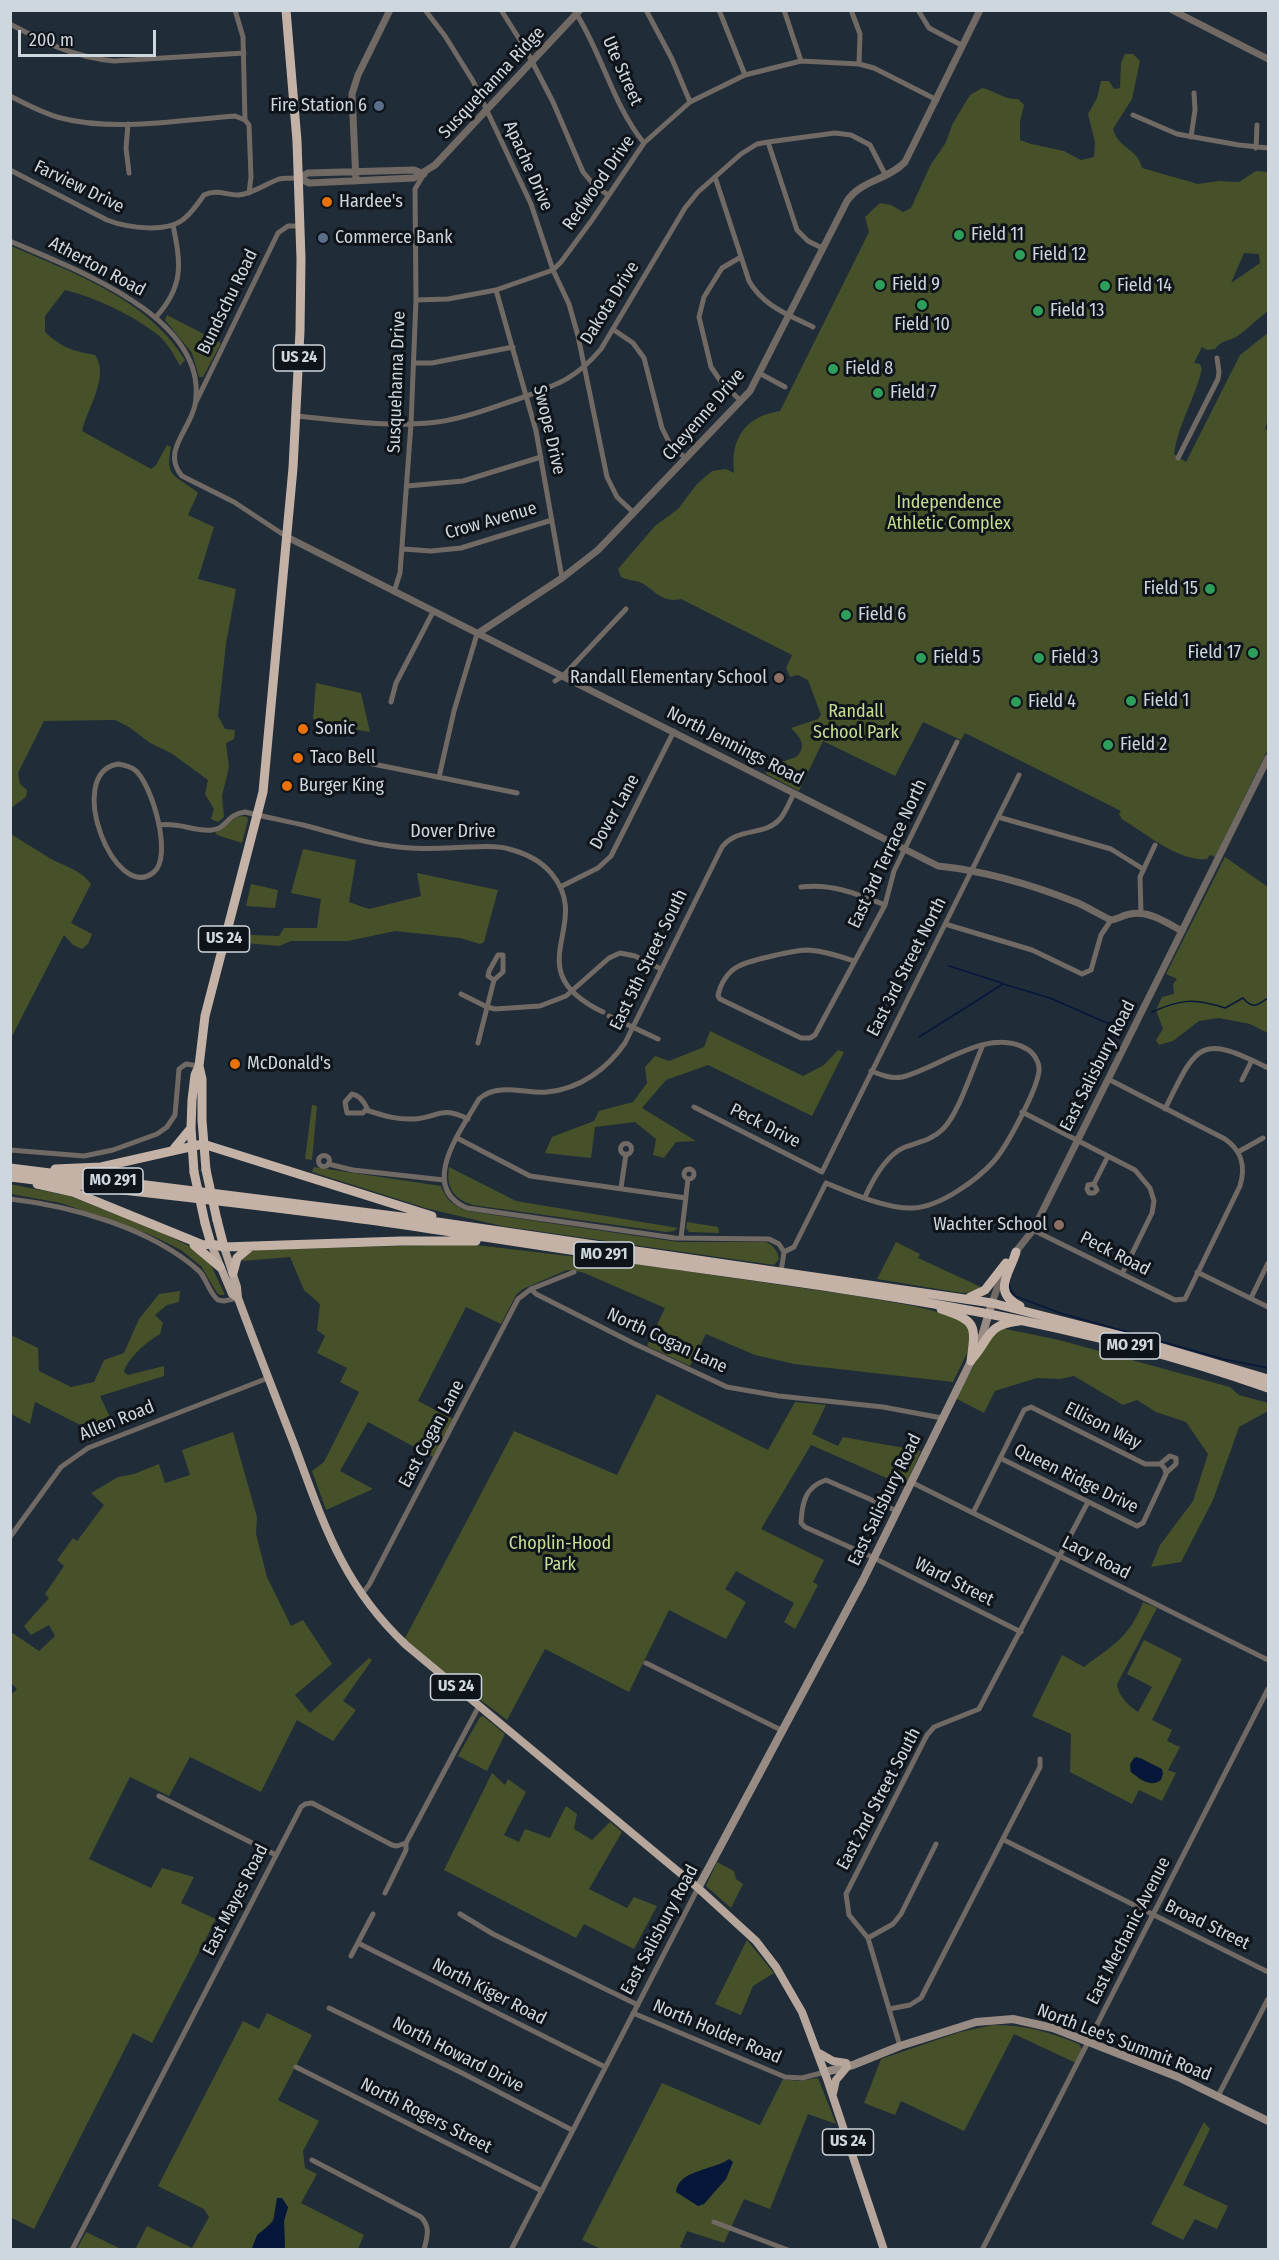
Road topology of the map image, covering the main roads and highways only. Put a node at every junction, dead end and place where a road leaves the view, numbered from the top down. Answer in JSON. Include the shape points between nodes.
{"nodes":[{"id":1,"x":286,"y":10,"type":"edge"},
{"id":2,"x":199,"y":1066,"type":"junction"},
{"id":3,"x":191,"y":1128,"type":"junction"},
{"id":4,"x":203,"y":1139,"type":"junction"},
{"id":5,"x":191,"y":1146,"type":"junction"},
{"id":6,"x":172,"y":1151,"type":"junction"},
{"id":7,"x":10,"y":1167,"type":"edge"},
{"id":8,"x":16,"y":1178,"type":"edge"},
{"id":9,"x":479,"y":1228,"type":"junction"},
{"id":10,"x":185,"y":1239,"type":"junction"},
{"id":11,"x":211,"y":1244,"type":"junction"},
{"id":12,"x":532,"y":1245,"type":"junction"},
{"id":13,"x":224,"y":1247,"type":"junction"},
{"id":14,"x":250,"y":1247,"type":"junction"},
{"id":15,"x":1016,"y":1252,"type":"road end"},
{"id":16,"x":1006,"y":1263,"type":"road end"},
{"id":17,"x":220,"y":1267,"type":"junction"},
{"id":18,"x":233,"y":1273,"type":"junction"},
{"id":19,"x":958,"y":1297,"type":"junction"},
{"id":20,"x":238,"y":1299,"type":"junction"},
{"id":21,"x":919,"y":1300,"type":"junction"},
{"id":22,"x":992,"y":1303,"type":"junction"},
{"id":23,"x":990,"y":1313,"type":"junction"},
{"id":24,"x":1048,"y":1317,"type":"junction"},
{"id":25,"x":1025,"y":1320,"type":"junction"},
{"id":26,"x":971,"y":1361,"type":"junction"},
{"id":27,"x":1269,"y":1379,"type":"edge"},
{"id":28,"x":1269,"y":1388,"type":"edge"},
{"id":29,"x":698,"y":1888,"type":"junction"},
{"id":30,"x":818,"y":2052,"type":"junction"},
{"id":31,"x":846,"y":2065,"type":"junction"},
{"id":32,"x":825,"y":2072,"type":"junction"},
{"id":33,"x":833,"y":2096,"type":"junction"},
{"id":34,"x":1269,"y":2121,"type":"edge"},
{"id":35,"x":884,"y":2250,"type":"edge"}],
"edges":[{"from":1,"to":2,"type":"highway","number":"US 24","via":[[300,226],[300,324],[287,537],[258,815],[204,1016]]},
{"from":2,"to":3,"type":"highway","number":"US 24"},
{"from":2,"to":4,"type":"highway","number":"US 24"},
{"from":3,"to":5,"type":"highway","number":"US 24"},
{"from":3,"to":6,"type":"highway"},
{"from":4,"to":5,"type":"highway"},
{"from":4,"to":9,"type":"highway","via":[[218,1148],[402,1208],[464,1221]]},
{"from":4,"to":13,"type":"highway","number":"US 24","bridge":true},
{"from":5,"to":6,"type":"highway"},
{"from":5,"to":11,"type":"highway","number":"US 24","bridge":true},
{"from":6,"to":7,"type":"highway","via":[[83,1169]]},
{"from":7,"to":9,"type":"highway","number":"MO 291"},
{"from":8,"to":10,"type":"highway","via":[[73,1192]]},
{"from":8,"to":12,"type":"highway","number":"MO 291","via":[[411,1226]]},
{"from":9,"to":19,"type":"highway","number":"MO 291"},
{"from":10,"to":11,"type":"highway"},
{"from":10,"to":17,"type":"highway"},
{"from":11,"to":13,"type":"highway"},
{"from":11,"to":17,"type":"main road","number":"US 24"},
{"from":12,"to":14,"type":"highway","via":[[435,1240]]},
{"from":12,"to":21,"type":"highway","number":"MO 291"},
{"from":13,"to":14,"type":"highway"},
{"from":13,"to":18,"type":"main road","number":"US 24"},
{"from":14,"to":18,"type":"highway","via":[[237,1258]]},
{"from":15,"to":24,"type":"highway","via":[[1005,1280],[1006,1295],[1017,1305]]},
{"from":16,"to":19,"type":"highway","via":[[981,1293]]},
{"from":17,"to":20,"type":"main road","number":"US 24"},
{"from":18,"to":20,"type":"main road","number":"US 24"},
{"from":19,"to":22,"type":"highway","number":"MO 291"},
{"from":20,"to":29,"type":"main road","number":"US 24","via":[[328,1536],[361,1595],[394,1634]]},
{"from":21,"to":23,"type":"highway","number":"MO 291"},
{"from":21,"to":26,"type":"highway","via":[[969,1322],[974,1333]]},
{"from":22,"to":23,"type":"main road","name":"East Salisbury Road"},
{"from":22,"to":24,"type":"highway","number":"MO 291"},
{"from":23,"to":25,"type":"highway","number":"MO 291"},
{"from":23,"to":26,"type":"main road","name":"East Salisbury Road"},
{"from":24,"to":27,"type":"highway","number":"MO 291"},
{"from":25,"to":26,"type":"highway","via":[[993,1329]]},
{"from":25,"to":28,"type":"highway","number":"MO 291"},
{"from":26,"to":29,"type":"main road","name":"East Salisbury Road","via":[[874,1558]]},
{"from":29,"to":30,"type":"main road","number":"US 24","via":[[750,1935],[776,1967],[802,2012]]},
{"from":30,"to":31,"type":"main road"},
{"from":30,"to":32,"type":"main road","number":"US 24"},
{"from":31,"to":32,"type":"main road","name":"North Lee's Summit Road"},
{"from":31,"to":33,"type":"main road","via":[[836,2080]]},
{"from":31,"to":34,"type":"main road","name":"North Lee's Summit Road","via":[[976,2022],[1034,2022],[1178,2078]]},
{"from":32,"to":33,"type":"main road","number":"US 24"},
{"from":33,"to":35,"type":"main road","number":"US 24"}]}
